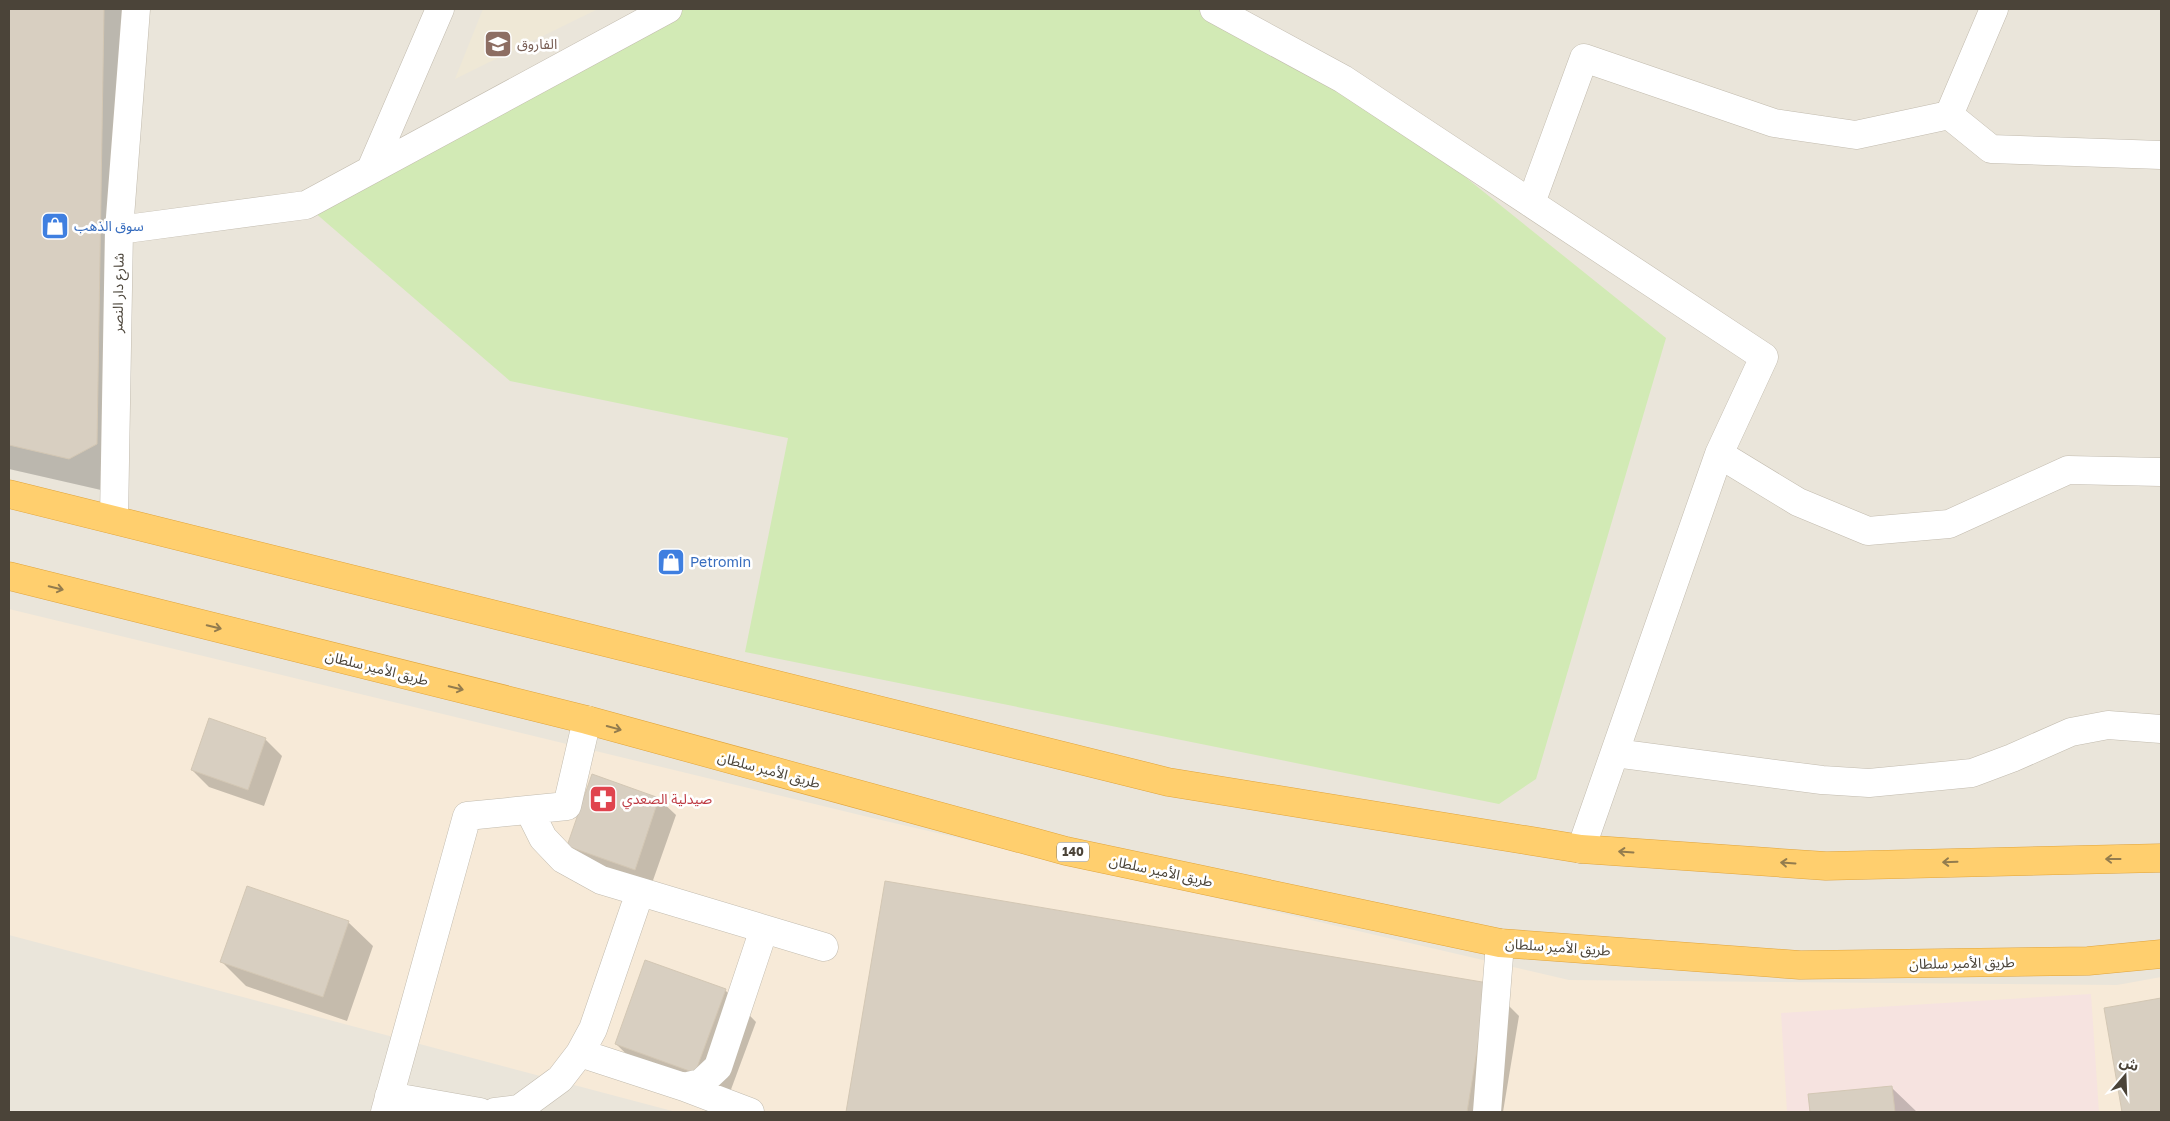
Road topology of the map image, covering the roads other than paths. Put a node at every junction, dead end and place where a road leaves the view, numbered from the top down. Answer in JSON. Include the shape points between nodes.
{"nodes":[{"id":1,"x":136,"y":9,"type":"edge"},
{"id":2,"x":440,"y":9,"type":"edge"},
{"id":3,"x":668,"y":9,"type":"edge"},
{"id":4,"x":1214,"y":9,"type":"edge"},
{"id":5,"x":1994,"y":9,"type":"edge"},
{"id":6,"x":1948,"y":115,"type":"junction"},
{"id":7,"x":2161,"y":155,"type":"edge"},
{"id":8,"x":371,"y":169,"type":"junction"},
{"id":9,"x":1531,"y":203,"type":"junction"},
{"id":10,"x":120,"y":230,"type":"junction"},
{"id":11,"x":1719,"y":454,"type":"junction"},
{"id":12,"x":2161,"y":472,"type":"edge"},
{"id":13,"x":9,"y":494,"type":"edge"},
{"id":14,"x":114,"y":519,"type":"junction"},
{"id":15,"x":9,"y":576,"type":"edge"},
{"id":16,"x":587,"y":720,"type":"junction"},
{"id":17,"x":2161,"y":729,"type":"edge"},
{"id":18,"x":1615,"y":752,"type":"junction"},
{"id":19,"x":529,"y":810,"type":"junction"},
{"id":20,"x":1581,"y":849,"type":"junction"},
{"id":21,"x":2161,"y":858,"type":"edge"},
{"id":22,"x":640,"y":892,"type":"junction"},
{"id":23,"x":764,"y":929,"type":"junction"},
{"id":24,"x":1500,"y":943,"type":"junction"},
{"id":25,"x":824,"y":947,"type":"dead end"},
{"id":26,"x":2161,"y":954,"type":"edge"},
{"id":27,"x":580,"y":1053,"type":"junction"},
{"id":28,"x":684,"y":1087,"type":"junction"},
{"id":29,"x":387,"y":1104,"type":"edge"},
{"id":30,"x":480,"y":1112,"type":"edge"},
{"id":31,"x":495,"y":1112,"type":"edge"},
{"id":32,"x":750,"y":1112,"type":"edge"},
{"id":33,"x":1487,"y":1112,"type":"edge"}],
"edges":[{"from":1,"to":10,"type":"street","name":"شارع دار النصر"},
{"from":2,"to":8,"type":"street"},
{"from":3,"to":8,"type":"street"},
{"from":4,"to":9,"type":"street","via":[[1343,79]]},
{"from":5,"to":6,"type":"street"},
{"from":6,"to":7,"type":"street","via":[[1991,149]]},
{"from":6,"to":9,"type":"street","via":[[1856,135],[1774,123],[1584,58]]},
{"from":8,"to":10,"type":"street","via":[[306,205]]},
{"from":9,"to":11,"type":"street","via":[[1764,357]]},
{"from":10,"to":14,"type":"street","name":"شارع دار النصر"},
{"from":11,"to":12,"type":"street","via":[[1798,502],[1868,531],[1949,524],[2068,470]]},
{"from":11,"to":18,"type":"street"},
{"from":13,"to":14,"type":"highway"},
{"from":14,"to":20,"type":"highway","via":[[1168,782]]},
{"from":15,"to":16,"type":"highway","name":"طريق الأمير سلطان","number":"140","one_way":true},
{"from":16,"to":19,"type":"street","via":[[567,806]]},
{"from":16,"to":24,"type":"highway","name":"طريق الأمير سلطان","number":"140","one_way":true,"via":[[1066,851]]},
{"from":17,"to":18,"type":"street","via":[[2108,725],[2070,732],[1972,773],[1869,783],[1822,780]]},
{"from":18,"to":20,"type":"street"},
{"from":19,"to":22,"type":"street","via":[[543,838],[563,859],[601,880]]},
{"from":19,"to":29,"type":"street","via":[[467,816]]},
{"from":21,"to":20,"type":"highway","one_way":true,"via":[[1826,866]]},
{"from":22,"to":23,"type":"street"},
{"from":22,"to":27,"type":"street","via":[[593,1029]]},
{"from":23,"to":25,"type":"street"},
{"from":23,"to":28,"type":"street","via":[[718,1067],[701,1084]]},
{"from":24,"to":26,"type":"highway","name":"طريق الأمير سلطان","number":"140","via":[[1800,965],[2088,962]]},
{"from":24,"to":33,"type":"street"},
{"from":27,"to":28,"type":"street"},
{"from":27,"to":31,"type":"street","via":[[560,1079],[519,1109]]},
{"from":28,"to":32,"type":"street"},
{"from":29,"to":30,"type":"street"}]}
